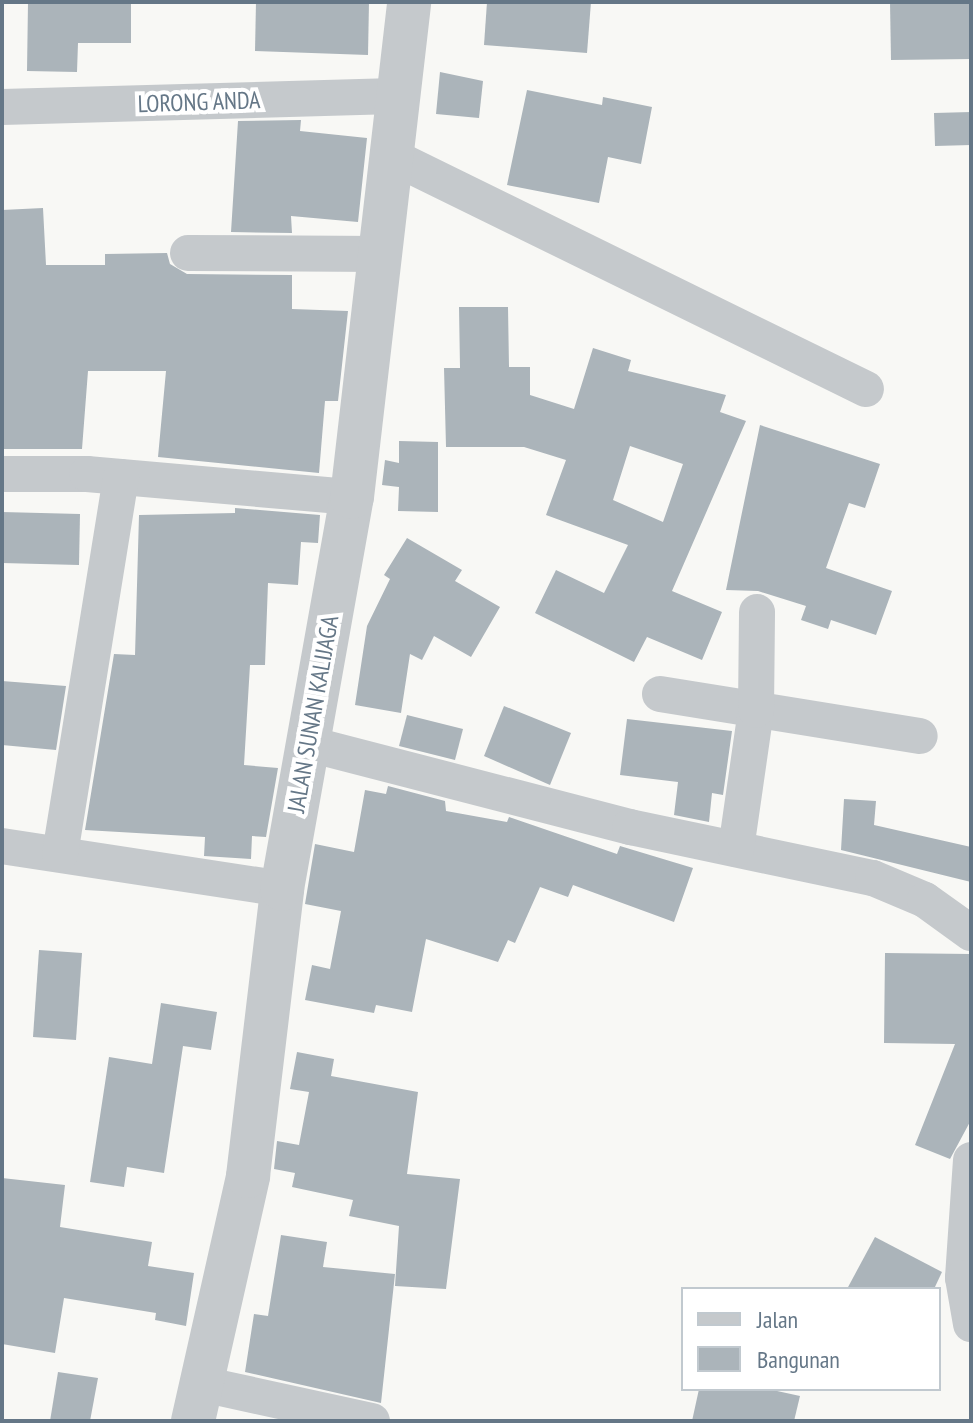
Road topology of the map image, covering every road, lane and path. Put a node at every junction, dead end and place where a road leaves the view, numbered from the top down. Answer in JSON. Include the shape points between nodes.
{"nodes":[{"id":1,"x":409,"y":2,"type":"edge"},
{"id":2,"x":395,"y":96,"type":"junction"},
{"id":3,"x":2,"y":107,"type":"edge"},
{"id":4,"x":391,"y":156,"type":"junction"},
{"id":5,"x":188,"y":253,"type":"dead end"},
{"id":6,"x":382,"y":254,"type":"junction"},
{"id":7,"x":866,"y":389,"type":"dead end"},
{"id":8,"x":2,"y":474,"type":"edge"},
{"id":9,"x":121,"y":477,"type":"junction"},
{"id":10,"x":352,"y":497,"type":"junction"},
{"id":11,"x":757,"y":612,"type":"dead end"},
{"id":12,"x":660,"y":694,"type":"dead end"},
{"id":13,"x":756,"y":710,"type":"junction"},
{"id":14,"x":920,"y":736,"type":"dead end"},
{"id":15,"x":309,"y":744,"type":"junction"},
{"id":16,"x":2,"y":846,"type":"edge"},
{"id":17,"x":736,"y":849,"type":"junction"},
{"id":18,"x":60,"y":854,"type":"junction"},
{"id":19,"x":282,"y":889,"type":"junction"},
{"id":20,"x":971,"y":933,"type":"edge"},
{"id":21,"x":971,"y":1160,"type":"edge"},
{"id":22,"x":967,"y":1279,"type":"edge"},
{"id":23,"x":971,"y":1324,"type":"edge"},
{"id":24,"x":197,"y":1403,"type":"edge"},
{"id":25,"x":372,"y":1421,"type":"edge"}],
"edges":[{"from":1,"to":2,"type":"street","name":"JALAN SUNAN KALIJAGA"},
{"from":2,"to":3,"type":"street","name":"LORONG ANDA"},
{"from":2,"to":4,"type":"street","name":"JALAN SUNAN KALIJAGA"},
{"from":4,"to":6,"type":"street","name":"JALAN SUNAN KALIJAGA"},
{"from":4,"to":7,"type":"street"},
{"from":5,"to":6,"type":"street"},
{"from":6,"to":10,"type":"street","name":"JALAN SUNAN KALIJAGA"},
{"from":8,"to":9,"type":"street"},
{"from":9,"to":10,"type":"street"},
{"from":9,"to":18,"type":"street"},
{"from":10,"to":15,"type":"street","name":"JALAN SUNAN KALIJAGA"},
{"from":11,"to":13,"type":"street"},
{"from":12,"to":13,"type":"street"},
{"from":13,"to":14,"type":"street"},
{"from":13,"to":17,"type":"street"},
{"from":15,"to":17,"type":"street"},
{"from":15,"to":19,"type":"street","name":"JALAN SUNAN KALIJAGA"},
{"from":16,"to":18,"type":"street"},
{"from":17,"to":20,"type":"street","via":[[873,878],[925,900]]},
{"from":18,"to":19,"type":"street"},
{"from":19,"to":24,"type":"street","name":"JALAN SUNAN KALIJAGA","via":[[248,1176]]},
{"from":21,"to":22,"type":"street"},
{"from":22,"to":23,"type":"street"},
{"from":24,"to":25,"type":"street"}]}
